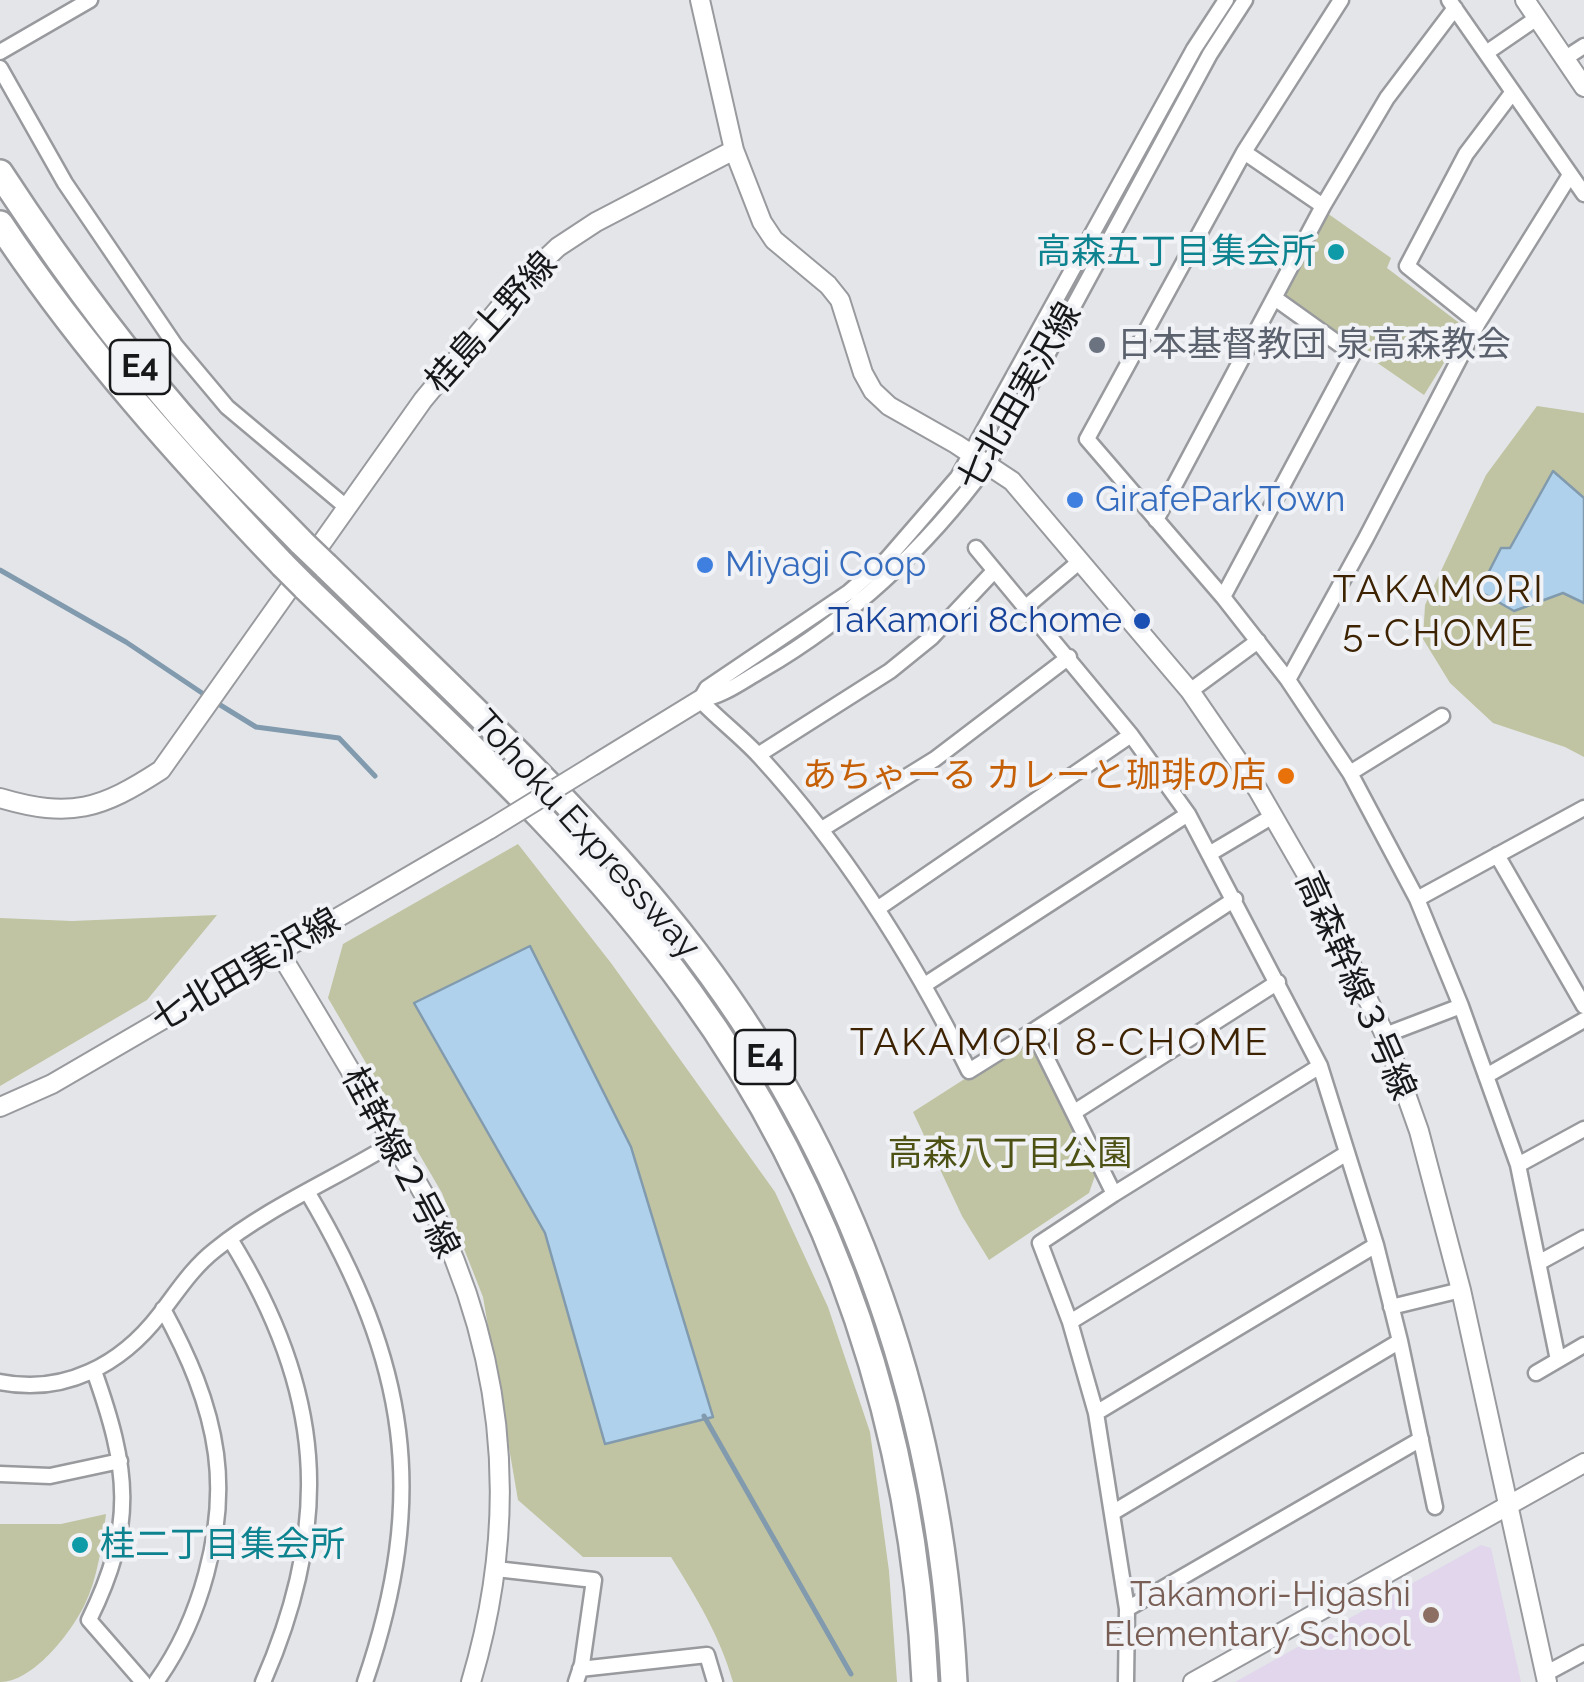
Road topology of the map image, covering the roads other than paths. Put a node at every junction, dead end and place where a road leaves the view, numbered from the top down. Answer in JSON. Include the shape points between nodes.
{"nodes":[{"id":1,"x":90,"y":0,"type":"edge"},
{"id":2,"x":700,"y":0,"type":"edge"},
{"id":3,"x":1226,"y":0,"type":"edge"},
{"id":4,"x":1244,"y":0,"type":"edge"},
{"id":5,"x":1341,"y":0,"type":"edge"},
{"id":6,"x":1524,"y":0,"type":"edge"},
{"id":7,"x":1452,"y":4,"type":"edge"},
{"id":8,"x":1537,"y":18,"type":"junction"},
{"id":9,"x":1584,"y":46,"type":"edge"},
{"id":10,"x":0,"y":52,"type":"edge"},
{"id":11,"x":1486,"y":53,"type":"junction"},
{"id":12,"x":1564,"y":60,"type":"junction"},
{"id":13,"x":0,"y":68,"type":"edge"},
{"id":14,"x":1584,"y":87,"type":"edge"},
{"id":15,"x":1512,"y":93,"type":"junction"},
{"id":16,"x":734,"y":150,"type":"junction"},
{"id":17,"x":1244,"y":152,"type":"junction"},
{"id":18,"x":0,"y":173,"type":"edge"},
{"id":19,"x":1570,"y":174,"type":"junction"},
{"id":20,"x":1584,"y":194,"type":"edge"},
{"id":21,"x":1323,"y":206,"type":"junction"},
{"id":22,"x":0,"y":224,"type":"edge"},
{"id":23,"x":1276,"y":299,"type":"junction"},
{"id":24,"x":1478,"y":323,"type":"junction"},
{"id":25,"x":971,"y":453,"type":"junction"},
{"id":26,"x":988,"y":464,"type":"junction"},
{"id":27,"x":346,"y":506,"type":"junction"},
{"id":28,"x":1156,"y":520,"type":"junction"},
{"id":29,"x":976,"y":548,"type":"dead end"},
{"id":30,"x":1080,"y":562,"type":"junction"},
{"id":31,"x":994,"y":571,"type":"junction"},
{"id":32,"x":1223,"y":596,"type":"junction"},
{"id":33,"x":1026,"y":607,"type":"junction"},
{"id":34,"x":1258,"y":641,"type":"junction"},
{"id":35,"x":1069,"y":656,"type":"junction"},
{"id":36,"x":1288,"y":680,"type":"junction"},
{"id":37,"x":1190,"y":691,"type":"junction"},
{"id":38,"x":700,"y":700,"type":"junction"},
{"id":39,"x":1442,"y":716,"type":"dead end"},
{"id":40,"x":1131,"y":734,"type":"junction"},
{"id":41,"x":758,"y":755,"type":"junction"},
{"id":42,"x":1350,"y":773,"type":"junction"},
{"id":43,"x":0,"y":798,"type":"edge"},
{"id":44,"x":1584,"y":808,"type":"edge"},
{"id":45,"x":1188,"y":814,"type":"junction"},
{"id":46,"x":1273,"y":816,"type":"junction"},
{"id":47,"x":822,"y":829,"type":"junction"},
{"id":48,"x":1210,"y":854,"type":"junction"},
{"id":49,"x":1497,"y":856,"type":"junction"},
{"id":50,"x":1234,"y":900,"type":"junction"},
{"id":51,"x":1417,"y":900,"type":"junction"},
{"id":52,"x":876,"y":909,"type":"junction"},
{"id":53,"x":280,"y":952,"type":"junction"},
{"id":54,"x":1278,"y":982,"type":"junction"},
{"id":55,"x":926,"y":984,"type":"junction"},
{"id":56,"x":1460,"y":1006,"type":"junction"},
{"id":57,"x":1584,"y":1006,"type":"edge"},
{"id":58,"x":1584,"y":1020,"type":"edge"},
{"id":59,"x":1034,"y":1032,"type":"junction"},
{"id":60,"x":1385,"y":1034,"type":"junction"},
{"id":61,"x":1320,"y":1066,"type":"junction"},
{"id":62,"x":1486,"y":1076,"type":"junction"},
{"id":63,"x":0,"y":1108,"type":"edge"},
{"id":64,"x":1076,"y":1111,"type":"junction"},
{"id":65,"x":1584,"y":1129,"type":"edge"},
{"id":66,"x":393,"y":1143,"type":"junction"},
{"id":67,"x":1347,"y":1153,"type":"junction"},
{"id":68,"x":1518,"y":1165,"type":"junction"},
{"id":69,"x":308,"y":1193,"type":"junction"},
{"id":70,"x":1114,"y":1194,"type":"junction"},
{"id":71,"x":1584,"y":1238,"type":"edge"},
{"id":72,"x":230,"y":1239,"type":"junction"},
{"id":73,"x":1376,"y":1245,"type":"junction"},
{"id":74,"x":1540,"y":1262,"type":"junction"},
{"id":75,"x":1460,"y":1290,"type":"junction"},
{"id":76,"x":1391,"y":1307,"type":"junction"},
{"id":77,"x":164,"y":1309,"type":"junction"},
{"id":78,"x":1070,"y":1322,"type":"junction"},
{"id":79,"x":1400,"y":1341,"type":"junction"},
{"id":80,"x":1584,"y":1346,"type":"edge"},
{"id":81,"x":1558,"y":1360,"type":"junction"},
{"id":82,"x":94,"y":1371,"type":"junction"},
{"id":83,"x":1536,"y":1373,"type":"dead end"},
{"id":84,"x":0,"y":1382,"type":"edge"},
{"id":85,"x":1096,"y":1413,"type":"junction"},
{"id":86,"x":1421,"y":1440,"type":"junction"},
{"id":87,"x":120,"y":1461,"type":"junction"},
{"id":88,"x":1584,"y":1463,"type":"edge"},
{"id":89,"x":0,"y":1474,"type":"edge"},
{"id":90,"x":1508,"y":1506,"type":"junction"},
{"id":91,"x":1435,"y":1507,"type":"dead end"},
{"id":92,"x":1112,"y":1512,"type":"junction"},
{"id":93,"x":496,"y":1570,"type":"junction"},
{"id":94,"x":1126,"y":1609,"type":"junction"},
{"id":95,"x":1584,"y":1653,"type":"edge"},
{"id":96,"x":578,"y":1676,"type":"edge"},
{"id":97,"x":1546,"y":1678,"type":"edge"},
{"id":98,"x":142,"y":1682,"type":"edge"},
{"id":99,"x":156,"y":1682,"type":"edge"},
{"id":100,"x":263,"y":1682,"type":"edge"},
{"id":101,"x":365,"y":1682,"type":"edge"},
{"id":102,"x":471,"y":1682,"type":"edge"},
{"id":103,"x":715,"y":1682,"type":"edge"},
{"id":104,"x":925,"y":1682,"type":"edge"},
{"id":105,"x":954,"y":1682,"type":"edge"},
{"id":106,"x":1126,"y":1682,"type":"edge"},
{"id":107,"x":1193,"y":1682,"type":"edge"}],
"edges":[{"from":1,"to":10,"type":"street"},
{"from":2,"to":16,"type":"street"},
{"from":3,"to":25,"type":"street"},
{"from":4,"to":26,"type":"street","name":"七北田実沢線"},
{"from":5,"to":17,"type":"street"},
{"from":6,"to":8,"type":"street"},
{"from":7,"to":11,"type":"street"},
{"from":7,"to":21,"type":"street"},
{"from":8,"to":11,"type":"street"},
{"from":8,"to":12,"type":"street"},
{"from":9,"to":12,"type":"street"},
{"from":11,"to":15,"type":"street"},
{"from":12,"to":14,"type":"street"},
{"from":13,"to":27,"type":"street","via":[[65,184],[175,345],[228,407]]},
{"from":15,"to":19,"type":"street"},
{"from":15,"to":24,"type":"street","via":[[1466,154],[1407,266]]},
{"from":16,"to":25,"type":"street","name":"高森幹線３号線","via":[[774,240],[840,300],[873,391]]},
{"from":16,"to":27,"type":"street","name":"桂島上野線","via":[[558,247],[423,400]]},
{"from":17,"to":21,"type":"street"},
{"from":17,"to":28,"type":"street","via":[[1087,439]]},
{"from":18,"to":105,"type":"highway","name":"Tohoku Expressway","number":"E4","bridge":true,"via":[[61,263],[206,444],[528,764],[650,897],[784,1085],[845,1206],[887,1310],[938,1525]]},
{"from":19,"to":20,"type":"street"},
{"from":19,"to":24,"type":"street"},
{"from":21,"to":23,"type":"street"},
{"from":22,"to":104,"type":"highway","name":"Tohoku Expressway","number":"E4","bridge":true,"via":[[124,391],[283,565],[503,779],[626,913],[688,990],[771,1118],[836,1258],[882,1394],[909,1524]]},
{"from":23,"to":28,"type":"street"},
{"from":23,"to":32,"type":"street","via":[[1353,354]]},
{"from":24,"to":36,"type":"street"},
{"from":25,"to":26,"type":"street","name":"高森幹線３号線"},
{"from":25,"to":38,"type":"street","via":[[887,559],[706,688]]},
{"from":26,"to":30,"type":"street","name":"高森幹線３号線","via":[[1012,481]]},
{"from":26,"to":38,"type":"street","name":"七北田実沢線","via":[[938,527],[846,613],[792,653]]},
{"from":27,"to":43,"type":"street","name":"桂島上野線","via":[[162,770],[122,796],[85,809],[33,808]]},
{"from":28,"to":32,"type":"street"},
{"from":29,"to":31,"type":"street"},
{"from":30,"to":33,"type":"street"},
{"from":30,"to":37,"type":"street","name":"高森幹線３号線"},
{"from":31,"to":33,"type":"street"},
{"from":31,"to":41,"type":"street","via":[[890,672]]},
{"from":32,"to":34,"type":"street"},
{"from":33,"to":35,"type":"street"},
{"from":34,"to":36,"type":"street"},
{"from":34,"to":37,"type":"street"},
{"from":35,"to":40,"type":"street"},
{"from":35,"to":47,"type":"street","via":[[935,760]]},
{"from":36,"to":42,"type":"street"},
{"from":37,"to":46,"type":"street","name":"高森幹線３号線"},
{"from":38,"to":41,"type":"street"},
{"from":38,"to":53,"type":"street","name":"七北田実沢線","bridge":true},
{"from":39,"to":42,"type":"street"},
{"from":40,"to":45,"type":"street"},
{"from":40,"to":52,"type":"street"},
{"from":41,"to":47,"type":"street"},
{"from":42,"to":51,"type":"street"},
{"from":44,"to":49,"type":"street"},
{"from":45,"to":48,"type":"street"},
{"from":45,"to":55,"type":"street"},
{"from":46,"to":48,"type":"street"},
{"from":46,"to":60,"type":"street","name":"高森幹線３号線"},
{"from":47,"to":52,"type":"street"},
{"from":48,"to":50,"type":"street"},
{"from":49,"to":51,"type":"street"},
{"from":49,"to":57,"type":"street"},
{"from":50,"to":54,"type":"street"},
{"from":50,"to":59,"type":"street"},
{"from":51,"to":56,"type":"street"},
{"from":52,"to":55,"type":"street"},
{"from":53,"to":63,"type":"street","name":"七北田実沢線"},
{"from":53,"to":66,"type":"street","name":"桂幹線２号線"},
{"from":54,"to":61,"type":"street"},
{"from":54,"to":64,"type":"street"},
{"from":55,"to":59,"type":"street","via":[[970,1071]]},
{"from":56,"to":60,"type":"street"},
{"from":56,"to":62,"type":"street"},
{"from":58,"to":62,"type":"street"},
{"from":59,"to":64,"type":"street"},
{"from":60,"to":75,"type":"street","name":"高森幹線３号線"},
{"from":61,"to":67,"type":"street"},
{"from":61,"to":70,"type":"street"},
{"from":62,"to":68,"type":"street"},
{"from":64,"to":70,"type":"street"},
{"from":65,"to":68,"type":"street"},
{"from":66,"to":69,"type":"street"},
{"from":66,"to":93,"type":"street","name":"桂幹線２号線","via":[[453,1255],[485,1355],[499,1455]]},
{"from":67,"to":73,"type":"street"},
{"from":67,"to":78,"type":"street"},
{"from":68,"to":74,"type":"street"},
{"from":69,"to":72,"type":"street"},
{"from":69,"to":101,"type":"street","via":[[362,1294],[399,1437],[401,1536]]},
{"from":70,"to":78,"type":"street","via":[[1040,1243]]},
{"from":71,"to":74,"type":"street"},
{"from":72,"to":77,"type":"street","via":[[193,1270]]},
{"from":72,"to":100,"type":"street","via":[[291,1362],[310,1482],[299,1580]]},
{"from":73,"to":76,"type":"street"},
{"from":73,"to":85,"type":"street"},
{"from":74,"to":81,"type":"street"},
{"from":75,"to":76,"type":"street"},
{"from":75,"to":90,"type":"street","name":"高森幹線３号線"},
{"from":76,"to":79,"type":"street"},
{"from":77,"to":82,"type":"street","via":[[121,1355]]},
{"from":77,"to":99,"type":"street","via":[[204,1400],[216,1487],[214,1530],[196,1608]]},
{"from":78,"to":85,"type":"street"},
{"from":79,"to":86,"type":"street"},
{"from":79,"to":92,"type":"street"},
{"from":80,"to":81,"type":"street"},
{"from":81,"to":83,"type":"street"},
{"from":82,"to":84,"type":"street","via":[[53,1385]]},
{"from":82,"to":87,"type":"street"},
{"from":85,"to":92,"type":"street"},
{"from":86,"to":91,"type":"street"},
{"from":86,"to":94,"type":"street"},
{"from":87,"to":89,"type":"street","via":[[50,1476]]},
{"from":87,"to":98,"type":"street","via":[[124,1496],[117,1554],[88,1620]]},
{"from":88,"to":90,"type":"street"},
{"from":90,"to":97,"type":"street","name":"高森幹線３号線"},
{"from":90,"to":107,"type":"street"},
{"from":92,"to":94,"type":"street"},
{"from":93,"to":96,"type":"street","via":[[594,1580]]},
{"from":93,"to":102,"type":"street","name":"桂幹線２号線"},
{"from":94,"to":106,"type":"street"},
{"from":95,"to":97,"type":"street"},
{"from":96,"to":103,"type":"street","via":[[707,1654]]}]}
